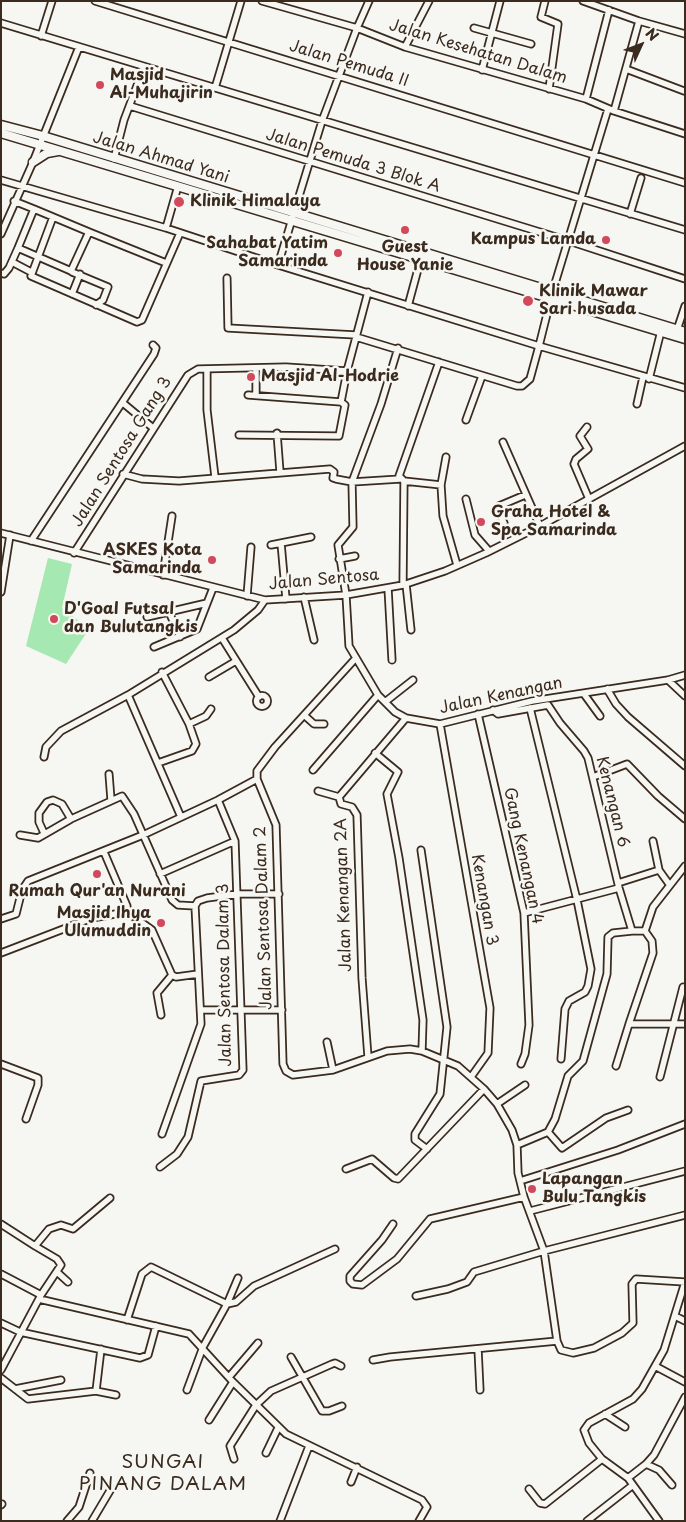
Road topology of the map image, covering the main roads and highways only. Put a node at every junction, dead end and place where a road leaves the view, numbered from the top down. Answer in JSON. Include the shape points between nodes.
{"nodes":[{"id":1,"x":1,"y":125,"type":"edge"},
{"id":2,"x":1,"y":133,"type":"edge"},
{"id":3,"x":60,"y":150,"type":"junction"},
{"id":4,"x":33,"y":162,"type":"road end"},
{"id":5,"x":294,"y":216,"type":"junction"},
{"id":6,"x":552,"y":294,"type":"junction"},
{"id":7,"x":679,"y":332,"type":"edge"},
{"id":8,"x":685,"y":339,"type":"edge"}],
"edges":[{"from":1,"to":5,"type":"main road","name":"Jalan Ahmad Yani"},
{"from":2,"to":3,"type":"main road","name":"Jalan Ahmad Yani"},
{"from":3,"to":4,"type":"main road","via":[[47,153]]},
{"from":3,"to":5,"type":"main road","name":"Jalan Ahmad Yani","via":[[178,186]]},
{"from":5,"to":6,"type":"main road","name":"Jalan Ahmad Yani"},
{"from":5,"to":6,"type":"main road","name":"Jalan Ahmad Yani","via":[[421,258]]},
{"from":6,"to":7,"type":"main road","name":"Jalan Ahmad Yani"},
{"from":6,"to":7,"type":"main road","name":"Jalan Ahmad Yani","via":[[661,331]]},
{"from":7,"to":8,"type":"main road","name":"Jalan Ahmad Yani"}]}
